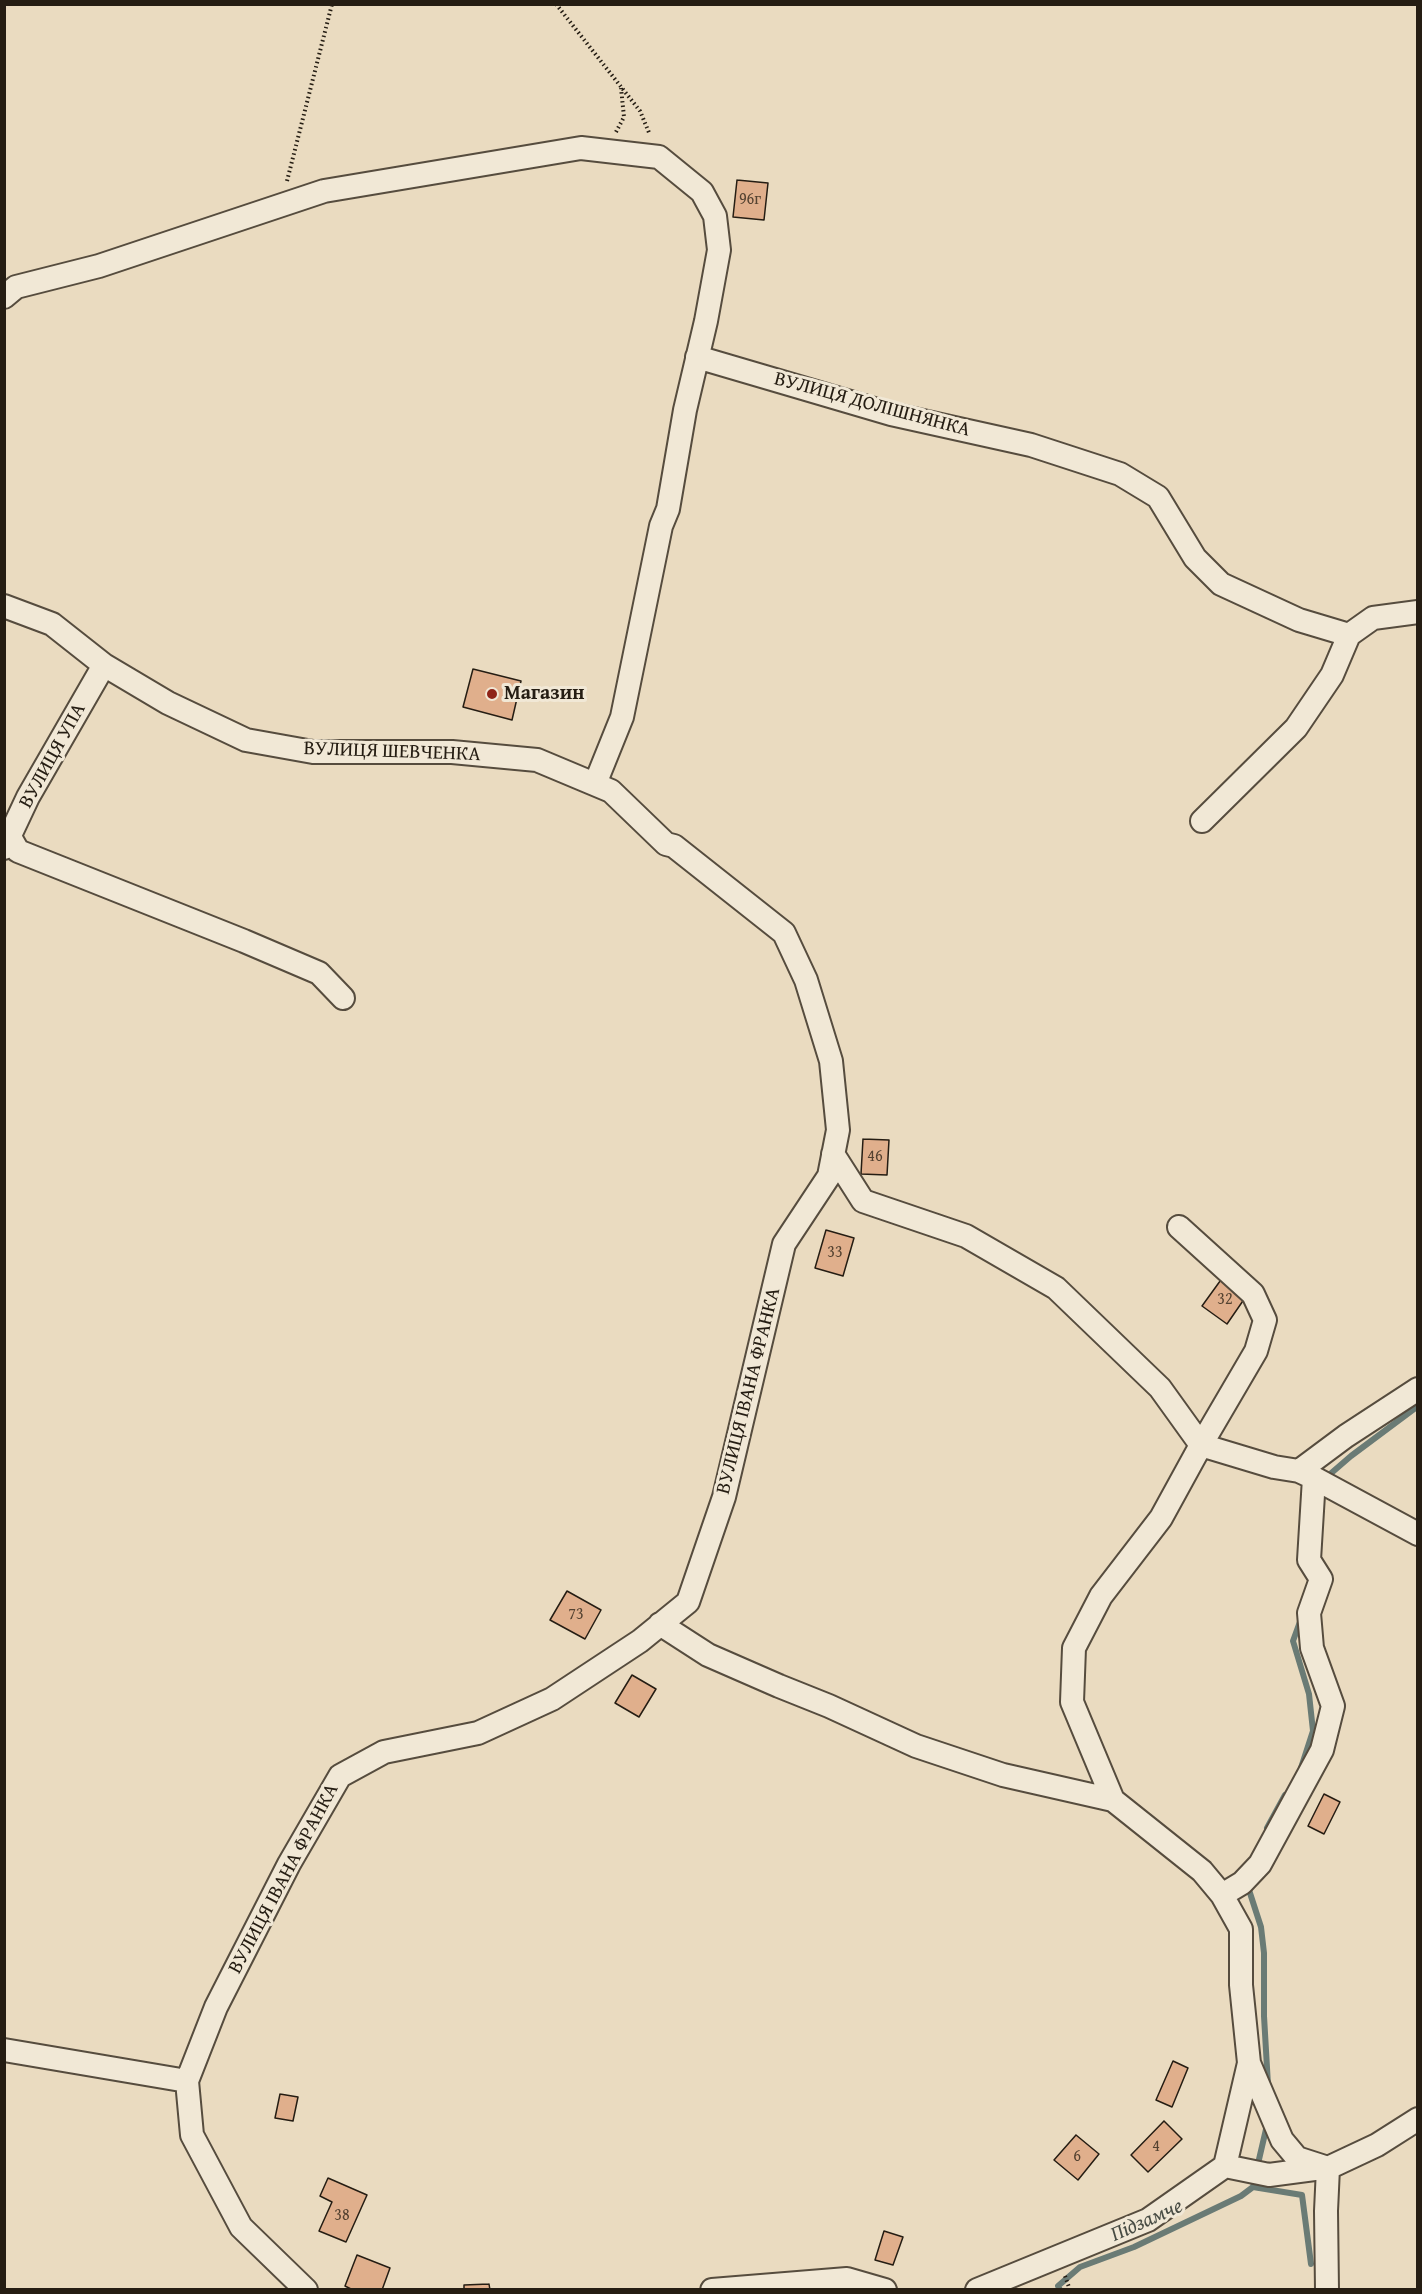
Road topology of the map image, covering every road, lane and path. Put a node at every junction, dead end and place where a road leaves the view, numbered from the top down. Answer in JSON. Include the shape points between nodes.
{"nodes":[{"id":1,"x":332,"y":4,"type":"edge"},
{"id":2,"x":556,"y":4,"type":"edge"},
{"id":3,"x":621,"y":87,"type":"junction"},
{"id":4,"x":581,"y":148,"type":"junction"},
{"id":5,"x":659,"y":157,"type":"junction"},
{"id":6,"x":281,"y":205,"type":"junction"},
{"id":7,"x":4,"y":297,"type":"edge"},
{"id":8,"x":697,"y":357,"type":"junction"},
{"id":9,"x":4,"y":606,"type":"edge"},
{"id":10,"x":1418,"y":612,"type":"edge"},
{"id":11,"x":1349,"y":635,"type":"junction"},
{"id":12,"x":104,"y":664,"type":"junction"},
{"id":13,"x":595,"y":784,"type":"junction"},
{"id":14,"x":1202,"y":820,"type":"dead end"},
{"id":15,"x":7,"y":842,"type":"edge"},
{"id":16,"x":343,"y":998,"type":"dead end"},
{"id":17,"x":833,"y":1154,"type":"junction"},
{"id":18,"x":1179,"y":1227,"type":"dead end"},
{"id":19,"x":1418,"y":1389,"type":"edge"},
{"id":20,"x":1201,"y":1445,"type":"junction"},
{"id":21,"x":1306,"y":1474,"type":"junction"},
{"id":22,"x":1418,"y":1534,"type":"edge"},
{"id":23,"x":660,"y":1624,"type":"junction"},
{"id":24,"x":1113,"y":1800,"type":"junction"},
{"id":25,"x":1222,"y":1894,"type":"junction"},
{"id":26,"x":4,"y":2050,"type":"edge"},
{"id":27,"x":1249,"y":2063,"type":"junction"},
{"id":28,"x":187,"y":2081,"type":"junction"},
{"id":29,"x":1418,"y":2119,"type":"edge"},
{"id":30,"x":1328,"y":2168,"type":"junction"},
{"id":31,"x":1236,"y":2169,"type":"junction"},
{"id":32,"x":306,"y":2289,"type":"edge"},
{"id":33,"x":712,"y":2289,"type":"edge"},
{"id":34,"x":885,"y":2289,"type":"edge"},
{"id":35,"x":977,"y":2289,"type":"edge"},
{"id":36,"x":1328,"y":2289,"type":"edge"}],
"edges":[{"from":1,"to":6,"type":"path"},
{"from":2,"to":3,"type":"path"},
{"from":3,"to":4,"type":"path","via":[[624,117],[617,131],[611,139]]},
{"from":3,"to":5,"type":"path","via":[[640,111]]},
{"from":4,"to":5,"type":"street"},
{"from":4,"to":6,"type":"street","via":[[324,191]]},
{"from":5,"to":8,"type":"street","via":[[702,192],[716,216],[719,249]]},
{"from":6,"to":7,"type":"street","via":[[99,266],[16,287]]},
{"from":8,"to":11,"type":"street","name":"ВУЛИЦЯ ДОЛІШНЯНКА","via":[[891,414],[1031,445],[1120,474],[1158,497],[1196,558],[1221,584],[1299,620]]},
{"from":8,"to":13,"type":"street","via":[[622,717]]},
{"from":9,"to":12,"type":"street","name":"ВУЛИЦЯ ШЕВЧЕНКА","via":[[52,624]]},
{"from":10,"to":11,"type":"street","via":[[1373,618]]},
{"from":11,"to":14,"type":"street","via":[[1332,675],[1296,728]]},
{"from":12,"to":13,"type":"street","name":"ВУЛИЦЯ ШЕВЧЕНКА","via":[[168,703],[246,741],[313,753],[452,752],[537,760]]},
{"from":12,"to":15,"type":"street","name":"ВУЛИЦЯ УПА","via":[[28,797]]},
{"from":13,"to":17,"type":"street","name":"ВУЛИЦЯ ІВАНА ФРАНКА","via":[[611,791],[666,844],[674,846],[784,933],[806,980],[831,1061],[838,1130]]},
{"from":15,"to":16,"type":"street","via":[[18,851],[319,973]]},
{"from":17,"to":20,"type":"street","via":[[863,1201],[966,1236],[1056,1288],[1160,1388]]},
{"from":17,"to":23,"type":"street","name":"ВУЛИЦЯ ІВАНА ФРАНКА","via":[[829,1176],[784,1245],[724,1497],[688,1602]]},
{"from":18,"to":20,"type":"street","via":[[1253,1294],[1265,1320],[1256,1351]]},
{"from":19,"to":21,"type":"street","via":[[1346,1436]]},
{"from":20,"to":21,"type":"street"},
{"from":20,"to":24,"type":"street","via":[[1161,1518],[1101,1596],[1074,1648],[1072,1702]]},
{"from":21,"to":22,"type":"street"},
{"from":21,"to":25,"type":"street","via":[[1309,1560],[1321,1580],[1309,1613],[1312,1648],[1333,1706],[1322,1750],[1260,1864],[1242,1883]]},
{"from":23,"to":24,"type":"street","via":[[708,1655],[916,1746],[1003,1775]]},
{"from":23,"to":28,"type":"street","name":"ВУЛИЦЯ ІВАНА ФРАНКА","via":[[552,1700],[478,1733],[384,1752],[340,1776],[221,1996]]},
{"from":24,"to":25,"type":"street","via":[[1202,1871]]},
{"from":25,"to":27,"type":"street","via":[[1241,1929],[1241,1985]]},
{"from":26,"to":28,"type":"street"},
{"from":27,"to":30,"type":"street","via":[[1282,2140],[1297,2158]]},
{"from":27,"to":31,"type":"street"},
{"from":28,"to":32,"type":"street","via":[[192,2135],[241,2227]]},
{"from":29,"to":30,"type":"street","via":[[1377,2145]]},
{"from":30,"to":31,"type":"street","via":[[1269,2175]]},
{"from":30,"to":36,"type":"street"},
{"from":31,"to":35,"type":"street","via":[[1148,2220]]},
{"from":33,"to":34,"type":"street","via":[[847,2279]]}]}
